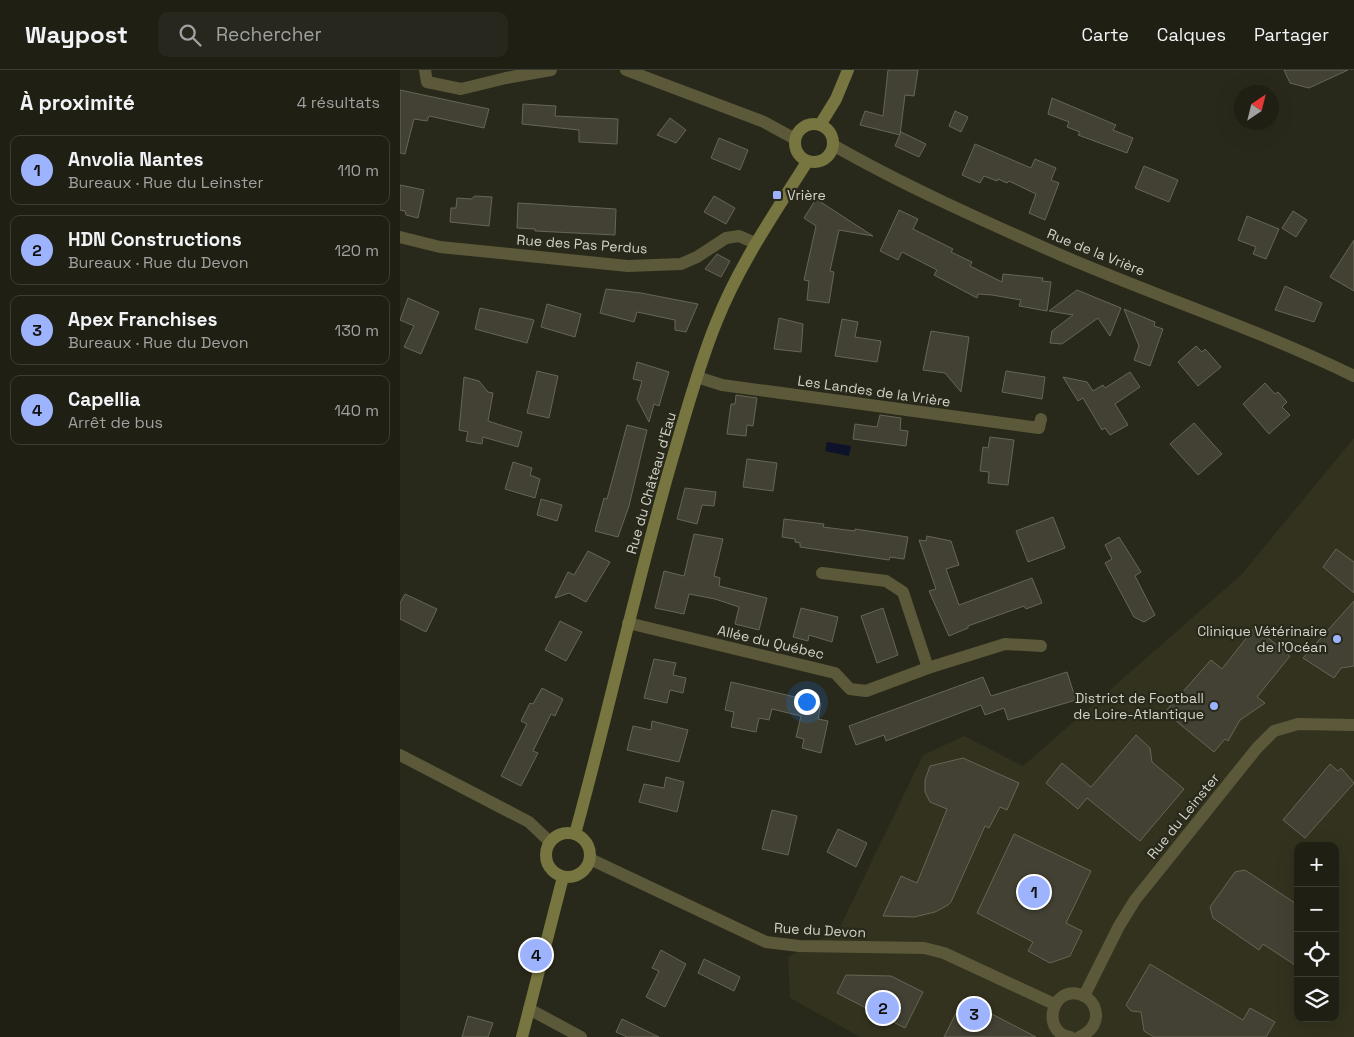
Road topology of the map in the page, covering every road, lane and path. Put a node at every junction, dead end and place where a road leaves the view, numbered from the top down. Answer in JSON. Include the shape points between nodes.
{"nodes":[{"id":1,"x":425,"y":70,"type":"edge"},
{"id":2,"x":551,"y":70,"type":"edge"},
{"id":3,"x":627,"y":70,"type":"edge"},
{"id":4,"x":848,"y":70,"type":"edge"},
{"id":5,"x":820,"y":125,"type":"junction"},
{"id":6,"x":795,"y":139,"type":"junction"},
{"id":7,"x":833,"y":145,"type":"junction"},
{"id":8,"x":807,"y":162,"type":"junction"},
{"id":9,"x":400,"y":237,"type":"edge"},
{"id":10,"x":755,"y":243,"type":"junction"},
{"id":11,"x":1353,"y":372,"type":"edge"},
{"id":12,"x":697,"y":377,"type":"junction"},
{"id":13,"x":1041,"y":419,"type":"dead end"},
{"id":14,"x":822,"y":573,"type":"dead end"},
{"id":15,"x":628,"y":623,"type":"junction"},
{"id":16,"x":1041,"y":646,"type":"dead end"},
{"id":17,"x":928,"y":668,"type":"junction"},
{"id":18,"x":1354,"y":725,"type":"edge"},
{"id":19,"x":400,"y":755,"type":"edge"},
{"id":20,"x":575,"y":834,"type":"junction"},
{"id":21,"x":550,"y":842,"type":"junction"},
{"id":22,"x":590,"y":859,"type":"junction"},
{"id":23,"x":563,"y":877,"type":"junction"},
{"id":24,"x":1084,"y":996,"type":"junction"},
{"id":25,"x":1054,"y":1004,"type":"junction"},
{"id":26,"x":529,"y":1008,"type":"junction"},
{"id":27,"x":522,"y":1037,"type":"edge"},
{"id":28,"x":581,"y":1037,"type":"edge"},
{"id":29,"x":1070,"y":1037,"type":"edge"},
{"id":30,"x":1079,"y":1037,"type":"edge"}],
"edges":[{"from":1,"to":2,"type":"street","via":[[426,82],[461,89]]},
{"from":3,"to":6,"type":"street","via":[[764,122]]},
{"from":4,"to":5,"type":"street","via":[[836,100]]},
{"from":5,"to":6,"type":"street","via":[[802,128]]},
{"from":5,"to":7,"type":"street","via":[[830,133]]},
{"from":6,"to":8,"type":"street","via":[[797,152]]},
{"from":7,"to":8,"type":"street","via":[[827,157]]},
{"from":7,"to":11,"type":"street","name":"Rue de la Vrière","via":[[862,162],[1047,249]]},
{"from":8,"to":10,"type":"street","name":"Rue du Château d'Eau"},
{"from":9,"to":10,"type":"street","name":"Rue des Pas Perdus","via":[[440,247],[628,266],[682,264],[726,238],[739,236]]},
{"from":10,"to":12,"type":"street","name":"Rue du Château d'Eau","via":[[716,323]]},
{"from":12,"to":13,"type":"street","name":"Les Landes de la Vrière","via":[[722,384],[1039,428]]},
{"from":12,"to":15,"type":"street","name":"Rue du Château d'Eau"},
{"from":14,"to":17,"type":"street","via":[[886,582],[902,592]]},
{"from":15,"to":17,"type":"street","name":"Allée du Québec","via":[[835,673],[850,689],[866,691]]},
{"from":15,"to":20,"type":"street","name":"Rue du Château d'Eau"},
{"from":16,"to":17,"type":"street","name":"Allée du Québec","via":[[1005,644]]},
{"from":18,"to":24,"type":"street","name":"Rue du Leinster","via":[[1298,724],[1274,731],[1256,748],[1135,900]]},
{"from":19,"to":21,"type":"street","via":[[529,822]]},
{"from":20,"to":21,"type":"street","via":[[561,834]]},
{"from":20,"to":22,"type":"street","via":[[589,846]]},
{"from":21,"to":23,"type":"street","via":[[546,849],[547,863],[550,870]]},
{"from":22,"to":23,"type":"street","via":[[584,872],[570,878]]},
{"from":22,"to":25,"type":"street","name":"Rue du Devon","via":[[766,942],[799,946],[924,948],[944,953]]},
{"from":23,"to":26,"type":"street"},
{"from":24,"to":25,"type":"street","via":[[1071,993]]},
{"from":24,"to":30,"type":"street","via":[[1094,1005],[1096,1018],[1091,1030]]},
{"from":25,"to":29,"type":"street","via":[[1054,1026]]},
{"from":26,"to":27,"type":"street"},
{"from":26,"to":28,"type":"street"}]}
